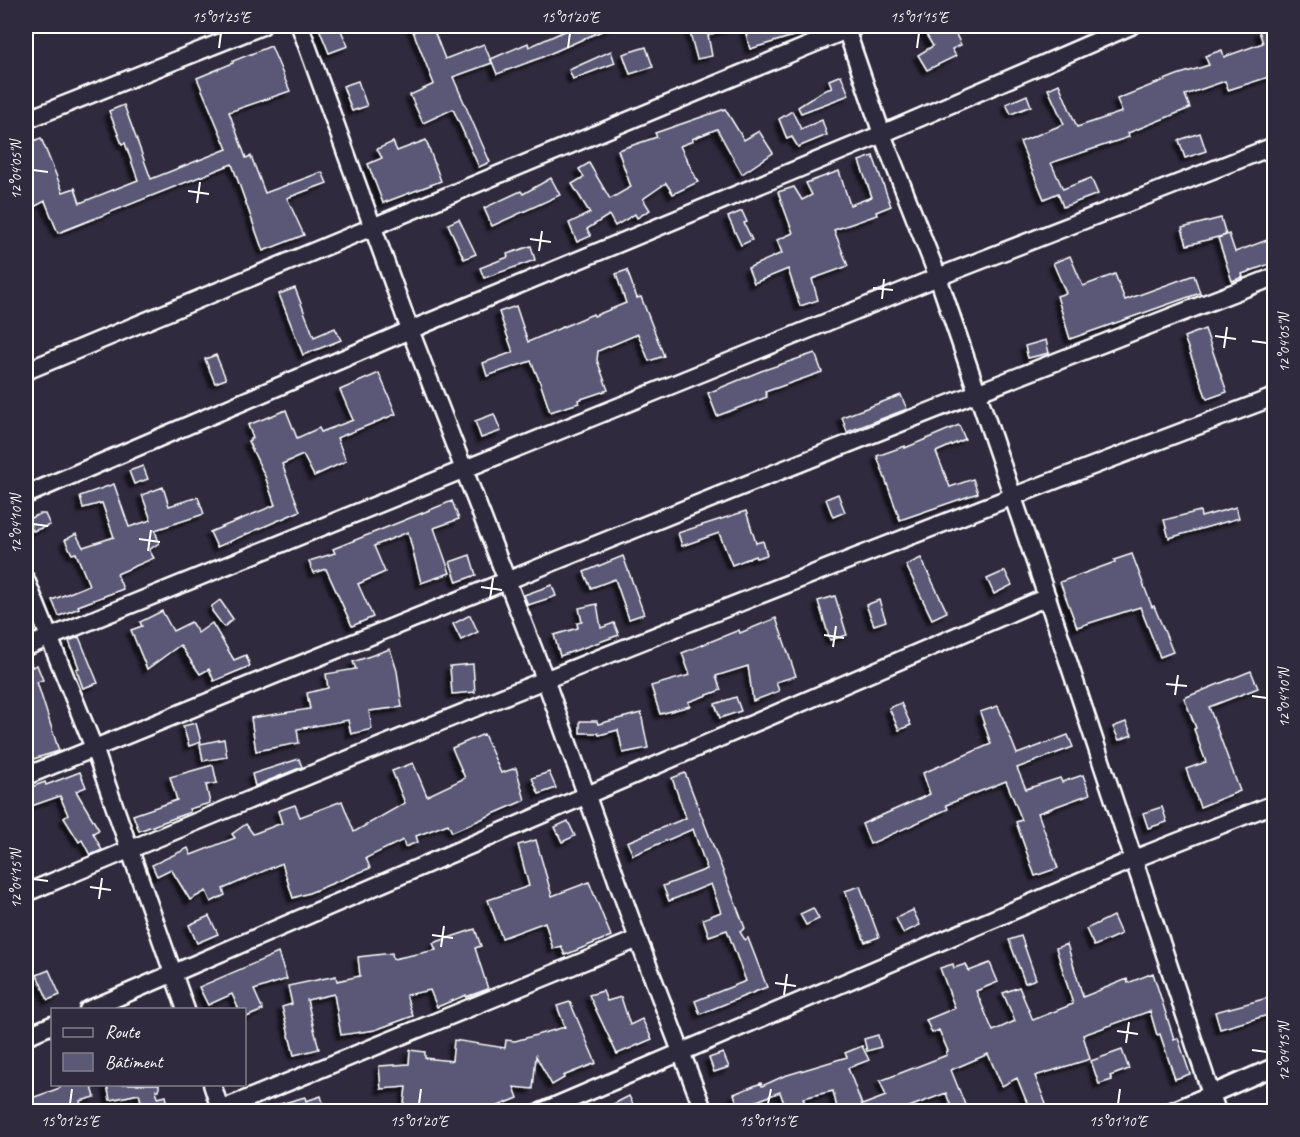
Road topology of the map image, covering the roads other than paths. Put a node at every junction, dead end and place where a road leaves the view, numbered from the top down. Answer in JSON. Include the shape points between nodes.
{"nodes":[{"id":1,"x":262,"y":26,"type":"edge"},
{"id":2,"x":300,"y":26,"type":"edge"},
{"id":3,"x":1131,"y":26,"type":"edge"},
{"id":4,"x":850,"y":27,"type":"edge"},
{"id":5,"x":26,"y":120,"type":"edge"},
{"id":6,"x":882,"y":134,"type":"junction"},
{"id":7,"x":1275,"y":146,"type":"edge"},
{"id":8,"x":373,"y":227,"type":"junction"},
{"id":9,"x":938,"y":277,"type":"junction"},
{"id":10,"x":1275,"y":277,"type":"edge"},
{"id":11,"x":410,"y":330,"type":"junction"},
{"id":12,"x":26,"y":371,"type":"edge"},
{"id":13,"x":976,"y":392,"type":"junction"},
{"id":14,"x":1275,"y":397,"type":"edge"},
{"id":15,"x":465,"y":468,"type":"junction"},
{"id":16,"x":26,"y":495,"type":"edge"},
{"id":17,"x":1012,"y":496,"type":"junction"},
{"id":18,"x":507,"y":579,"type":"junction"},
{"id":19,"x":26,"y":580,"type":"edge"},
{"id":20,"x":1047,"y":597,"type":"junction"},
{"id":21,"x":49,"y":637,"type":"junction"},
{"id":22,"x":26,"y":647,"type":"edge"},
{"id":23,"x":545,"y":679,"type":"junction"},
{"id":24,"x":94,"y":748,"type":"junction"},
{"id":25,"x":26,"y":776,"type":"edge"},
{"id":26,"x":586,"y":794,"type":"junction"},
{"id":27,"x":1275,"y":804,"type":"edge"},
{"id":28,"x":130,"y":849,"type":"junction"},
{"id":29,"x":1134,"y":859,"type":"junction"},
{"id":30,"x":26,"y":893,"type":"edge"},
{"id":31,"x":638,"y":939,"type":"junction"},
{"id":32,"x":174,"y":973,"type":"junction"},
{"id":33,"x":93,"y":1008,"type":"edge"},
{"id":34,"x":185,"y":1008,"type":"edge"},
{"id":35,"x":51,"y":1024,"type":"edge"},
{"id":36,"x":26,"y":1036,"type":"edge"},
{"id":37,"x":681,"y":1052,"type":"junction"},
{"id":38,"x":1275,"y":1068,"type":"edge"},
{"id":39,"x":213,"y":1086,"type":"edge"},
{"id":40,"x":1211,"y":1095,"type":"junction"},
{"id":41,"x":219,"y":1111,"type":"edge"},
{"id":42,"x":541,"y":1112,"type":"edge"},
{"id":43,"x":704,"y":1112,"type":"edge"},
{"id":44,"x":1170,"y":1112,"type":"edge"},
{"id":45,"x":1217,"y":1112,"type":"edge"}],
"edges":[{"from":1,"to":5,"type":"street"},
{"from":2,"to":8,"type":"street"},
{"from":3,"to":6,"type":"street"},
{"from":4,"to":6,"type":"street"},
{"from":4,"to":8,"type":"street"},
{"from":6,"to":9,"type":"street"},
{"from":6,"to":11,"type":"street"},
{"from":7,"to":9,"type":"street"},
{"from":8,"to":11,"type":"street"},
{"from":8,"to":12,"type":"street"},
{"from":9,"to":13,"type":"street"},
{"from":9,"to":15,"type":"street"},
{"from":10,"to":13,"type":"street"},
{"from":11,"to":15,"type":"street"},
{"from":11,"to":16,"type":"street"},
{"from":13,"to":17,"type":"street"},
{"from":13,"to":18,"type":"street"},
{"from":14,"to":17,"type":"street"},
{"from":15,"to":18,"type":"street"},
{"from":15,"to":21,"type":"street"},
{"from":17,"to":20,"type":"street"},
{"from":17,"to":23,"type":"street"},
{"from":18,"to":23,"type":"street"},
{"from":18,"to":24,"type":"street"},
{"from":19,"to":21,"type":"street"},
{"from":20,"to":26,"type":"street"},
{"from":20,"to":29,"type":"street"},
{"from":21,"to":22,"type":"street"},
{"from":21,"to":24,"type":"street"},
{"from":23,"to":26,"type":"street"},
{"from":23,"to":28,"type":"street"},
{"from":24,"to":25,"type":"street"},
{"from":24,"to":28,"type":"street"},
{"from":26,"to":31,"type":"street"},
{"from":26,"to":32,"type":"street"},
{"from":27,"to":29,"type":"street"},
{"from":28,"to":30,"type":"street"},
{"from":28,"to":32,"type":"street"},
{"from":29,"to":37,"type":"street"},
{"from":29,"to":40,"type":"street"},
{"from":31,"to":37,"type":"street"},
{"from":31,"to":41,"type":"street"},
{"from":32,"to":33,"type":"street"},
{"from":32,"to":34,"type":"street"},
{"from":35,"to":36,"type":"street"},
{"from":37,"to":42,"type":"street"},
{"from":37,"to":43,"type":"street"},
{"from":38,"to":40,"type":"street"},
{"from":39,"to":41,"type":"street"},
{"from":40,"to":44,"type":"street"},
{"from":40,"to":45,"type":"street"}]}
